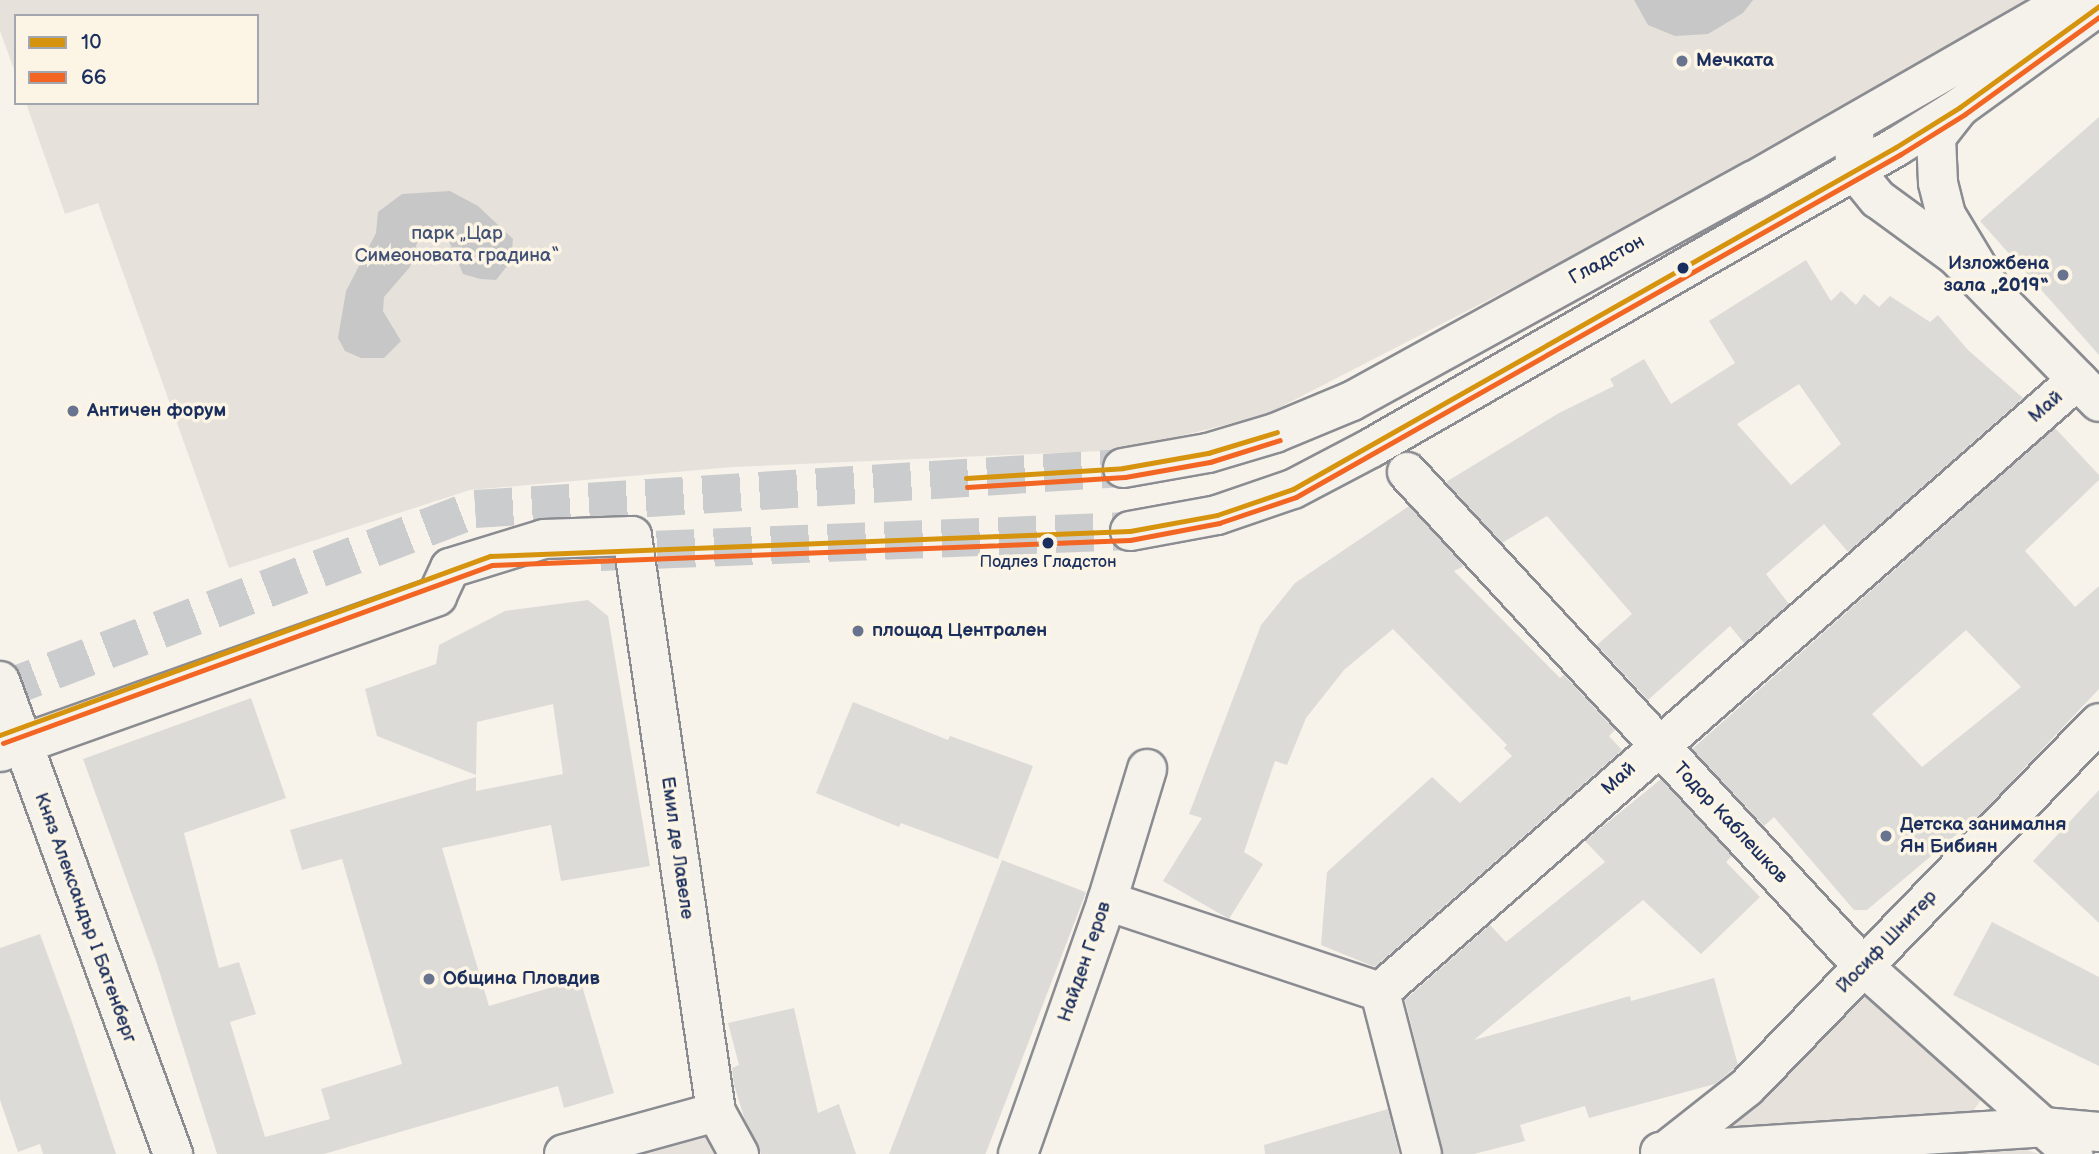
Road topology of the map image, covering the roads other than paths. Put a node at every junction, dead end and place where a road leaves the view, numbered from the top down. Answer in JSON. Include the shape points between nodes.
{"nodes":[{"id":1,"x":2069,"y":0,"type":"edge"},
{"id":2,"x":2099,"y":6,"type":"edge"},
{"id":3,"x":1959,"y":107,"type":"junction"},
{"id":4,"x":1854,"y":124,"type":"junction"},
{"id":5,"x":1855,"y":171,"type":"junction"},
{"id":6,"x":1990,"y":288,"type":"junction"},
{"id":7,"x":2088,"y":391,"type":"edge"},
{"id":8,"x":1123,"y":468,"type":"tunnel mouth"},
{"id":9,"x":1407,"y":472,"type":"dead end"},
{"id":10,"x":1130,"y":531,"type":"tunnel mouth"},
{"id":11,"x":0,"y":681,"type":"edge"},
{"id":12,"x":2099,"y":723,"type":"edge"},
{"id":13,"x":1657,"y":746,"type":"junction"},
{"id":14,"x":11,"y":748,"type":"edge"},
{"id":15,"x":1147,"y":769,"type":"dead end"},
{"id":16,"x":1107,"y":901,"type":"junction"},
{"id":17,"x":1863,"y":966,"type":"junction"},
{"id":18,"x":1380,"y":992,"type":"junction"},
{"id":19,"x":716,"y":1112,"type":"junction"},
{"id":20,"x":2043,"y":1127,"type":"junction"},
{"id":21,"x":2099,"y":1132,"type":"edge"},
{"id":22,"x":1657,"y":1152,"type":"edge"},
{"id":23,"x":173,"y":1154,"type":"edge"},
{"id":24,"x":564,"y":1154,"type":"edge"},
{"id":25,"x":739,"y":1154,"type":"edge"},
{"id":26,"x":1017,"y":1154,"type":"edge"},
{"id":27,"x":1422,"y":1154,"type":"edge"},
{"id":28,"x":2073,"y":1154,"type":"edge"}],
"edges":[{"from":1,"to":4,"type":"street","name":"Гладстон"},
{"from":2,"to":3,"type":"street"},
{"from":3,"to":5,"type":"street"},
{"from":3,"to":6,"type":"street","via":[[1936,137],[1938,183],[1946,215]]},
{"from":4,"to":5,"type":"street"},
{"from":4,"to":8,"type":"street","name":"Гладстон","via":[[1352,401],[1275,433],[1208,453]]},
{"from":5,"to":6,"type":"street","via":[[1878,199]]},
{"from":5,"to":10,"type":"street","via":[[1293,489],[1217,514]]},
{"from":6,"to":7,"type":"street"},
{"from":7,"to":13,"type":"street","name":"Май"},
{"from":9,"to":13,"type":"street","name":"Тодор Каблешков"},
{"from":11,"to":14,"type":"street","name":"Княз Александър I Батенберг"},
{"from":12,"to":17,"type":"street","name":"Йосиф Шнитер"},
{"from":13,"to":17,"type":"street","name":"Тодор Каблешков"},
{"from":13,"to":18,"type":"street","name":"Май"},
{"from":14,"to":19,"type":"street","name":"Емил де Лавеле","via":[[438,596],[450,568],[544,539],[632,536]]},
{"from":14,"to":23,"type":"street","name":"Княз Александър I Батенберг"},
{"from":15,"to":16,"type":"street","name":"Найден Геров"},
{"from":16,"to":18,"type":"street"},
{"from":16,"to":26,"type":"street","name":"Найден Геров"},
{"from":17,"to":20,"type":"street","name":"Тодор Каблешков"},
{"from":17,"to":22,"type":"street","name":"Йосиф Шнитер","via":[[1747,1087]]},
{"from":18,"to":27,"type":"street"},
{"from":19,"to":24,"type":"street"},
{"from":19,"to":25,"type":"street","name":"Емил де Лавеле"},
{"from":20,"to":21,"type":"street"},
{"from":20,"to":22,"type":"street"},
{"from":20,"to":28,"type":"street","name":"Тодор Каблешков"}]}
